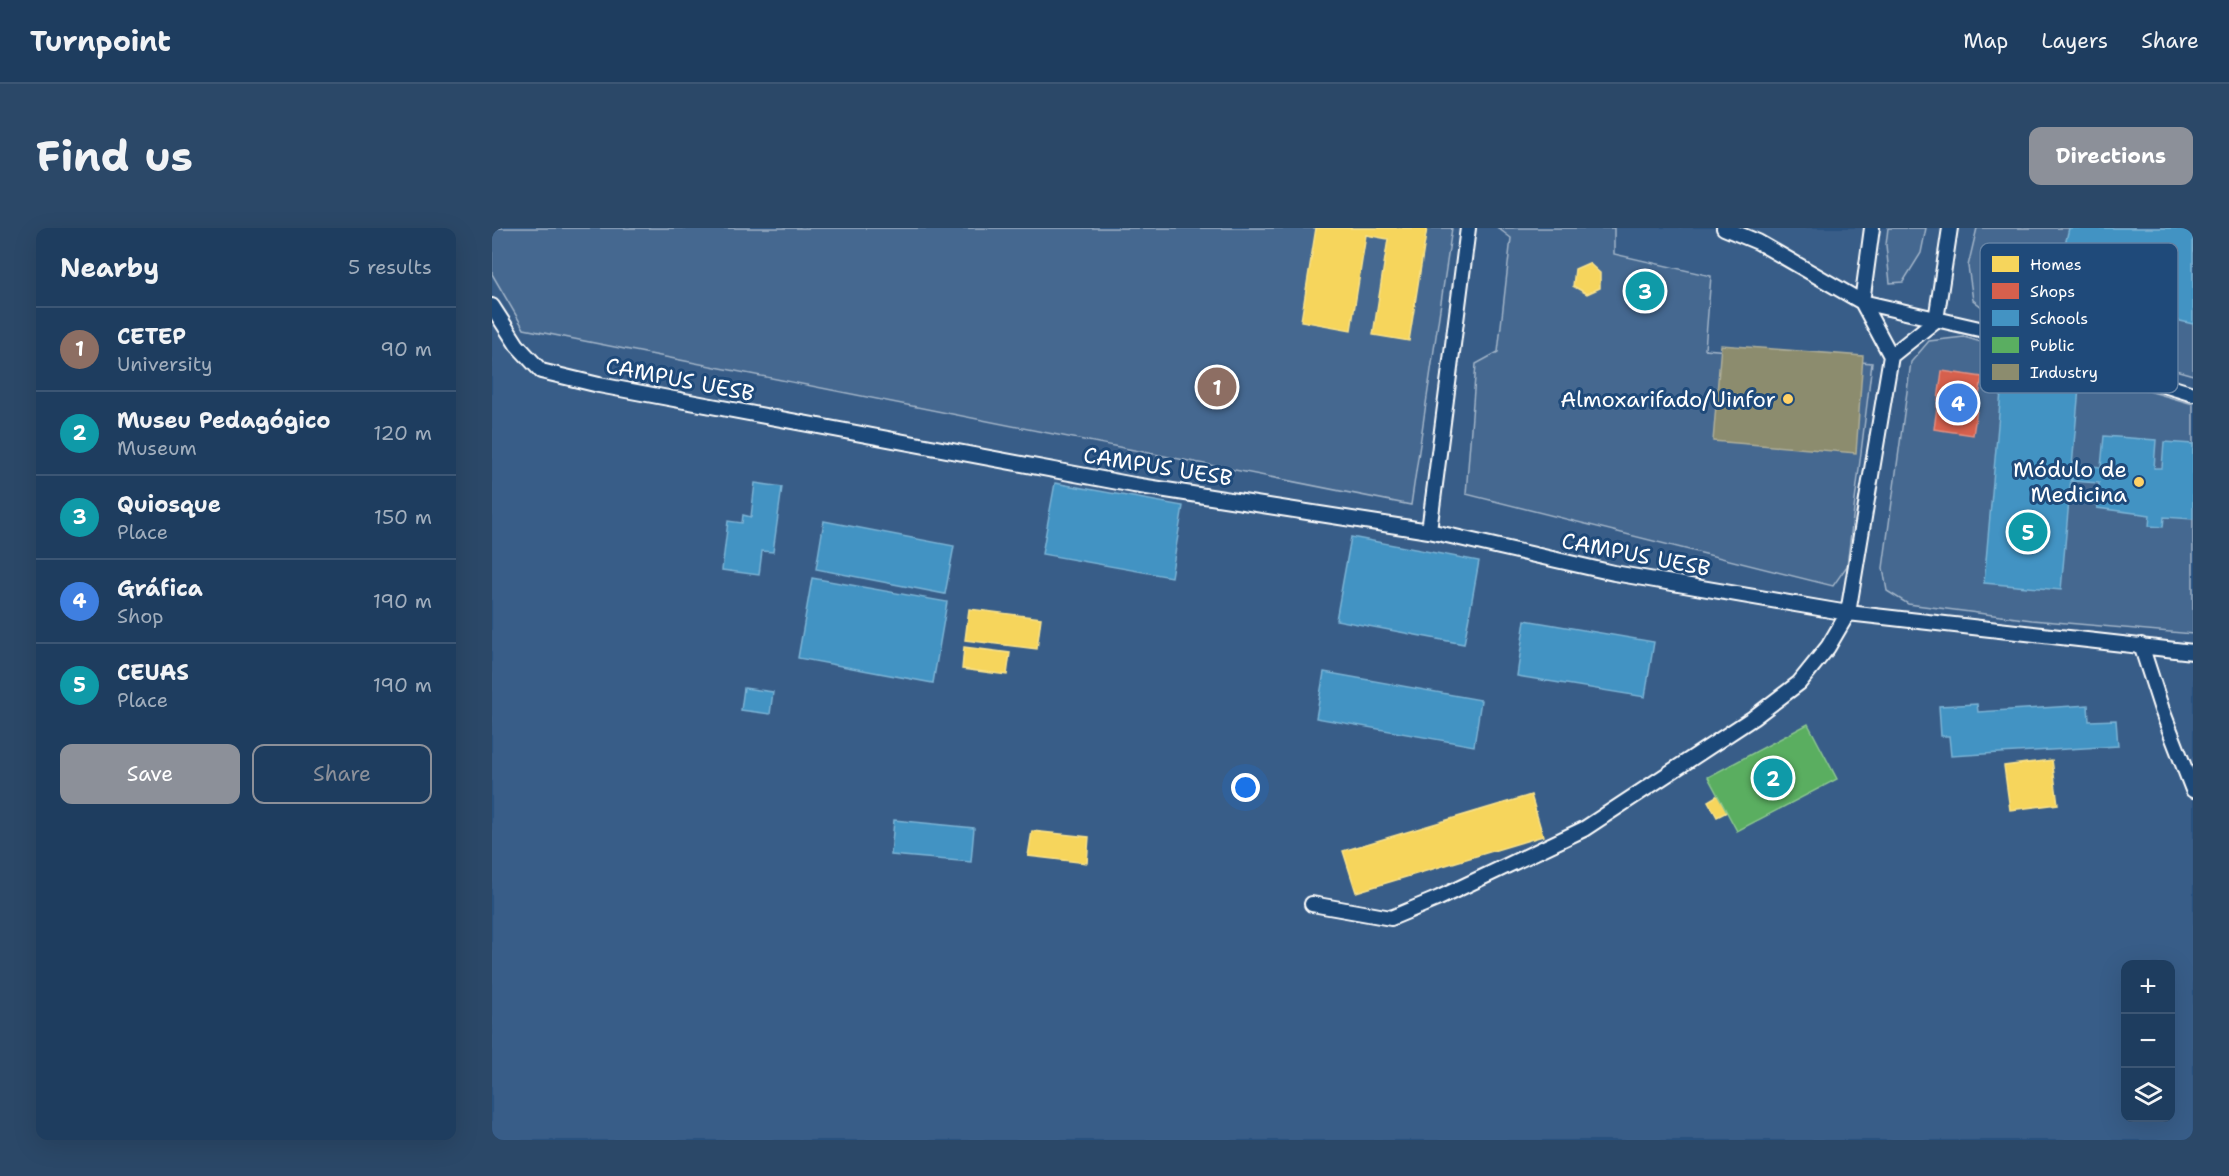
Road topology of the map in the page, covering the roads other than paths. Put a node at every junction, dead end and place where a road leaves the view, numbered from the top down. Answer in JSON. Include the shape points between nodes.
{"nodes":[{"id":1,"x":1468,"y":228,"type":"edge"},
{"id":2,"x":1724,"y":228,"type":"edge"},
{"id":3,"x":1872,"y":228,"type":"edge"},
{"id":4,"x":1950,"y":228,"type":"edge"},
{"id":5,"x":1862,"y":303,"type":"junction"},
{"id":6,"x":492,"y":306,"type":"edge"},
{"id":7,"x":1936,"y":320,"type":"junction"},
{"id":8,"x":1980,"y":329,"type":"edge"},
{"id":9,"x":1891,"y":356,"type":"junction"},
{"id":10,"x":2178,"y":389,"type":"edge"},
{"id":11,"x":2193,"y":394,"type":"edge"},
{"id":12,"x":1429,"y":531,"type":"junction"},
{"id":13,"x":1848,"y":613,"type":"junction"},
{"id":14,"x":2141,"y":645,"type":"junction"},
{"id":15,"x":2193,"y":652,"type":"edge"},
{"id":16,"x":2193,"y":790,"type":"edge"},
{"id":17,"x":1312,"y":904,"type":"dead end"}],
"edges":[{"from":1,"to":12,"type":"lane"},
{"from":2,"to":5,"type":"lane","via":[[1775,251]]},
{"from":3,"to":5,"type":"lane"},
{"from":4,"to":7,"type":"lane"},
{"from":5,"to":7,"type":"lane"},
{"from":5,"to":9,"type":"lane"},
{"from":6,"to":12,"type":"lane","name":"CAMPUS UESB","via":[[517,345],[541,370],[599,385],[1134,485]]},
{"from":7,"to":8,"type":"lane"},
{"from":7,"to":9,"type":"lane"},
{"from":9,"to":13,"type":"lane"},
{"from":10,"to":11,"type":"lane"},
{"from":12,"to":13,"type":"lane","name":"CAMPUS UESB","via":[[1614,573]]},
{"from":13,"to":14,"type":"lane","name":"CAMPUS UESB"},
{"from":13,"to":17,"type":"lane","via":[[1828,647],[1799,683],[1753,718],[1584,829],[1391,918]]},
{"from":14,"to":15,"type":"lane","name":"CAMPUS UESB"},
{"from":14,"to":16,"type":"lane"}]}
